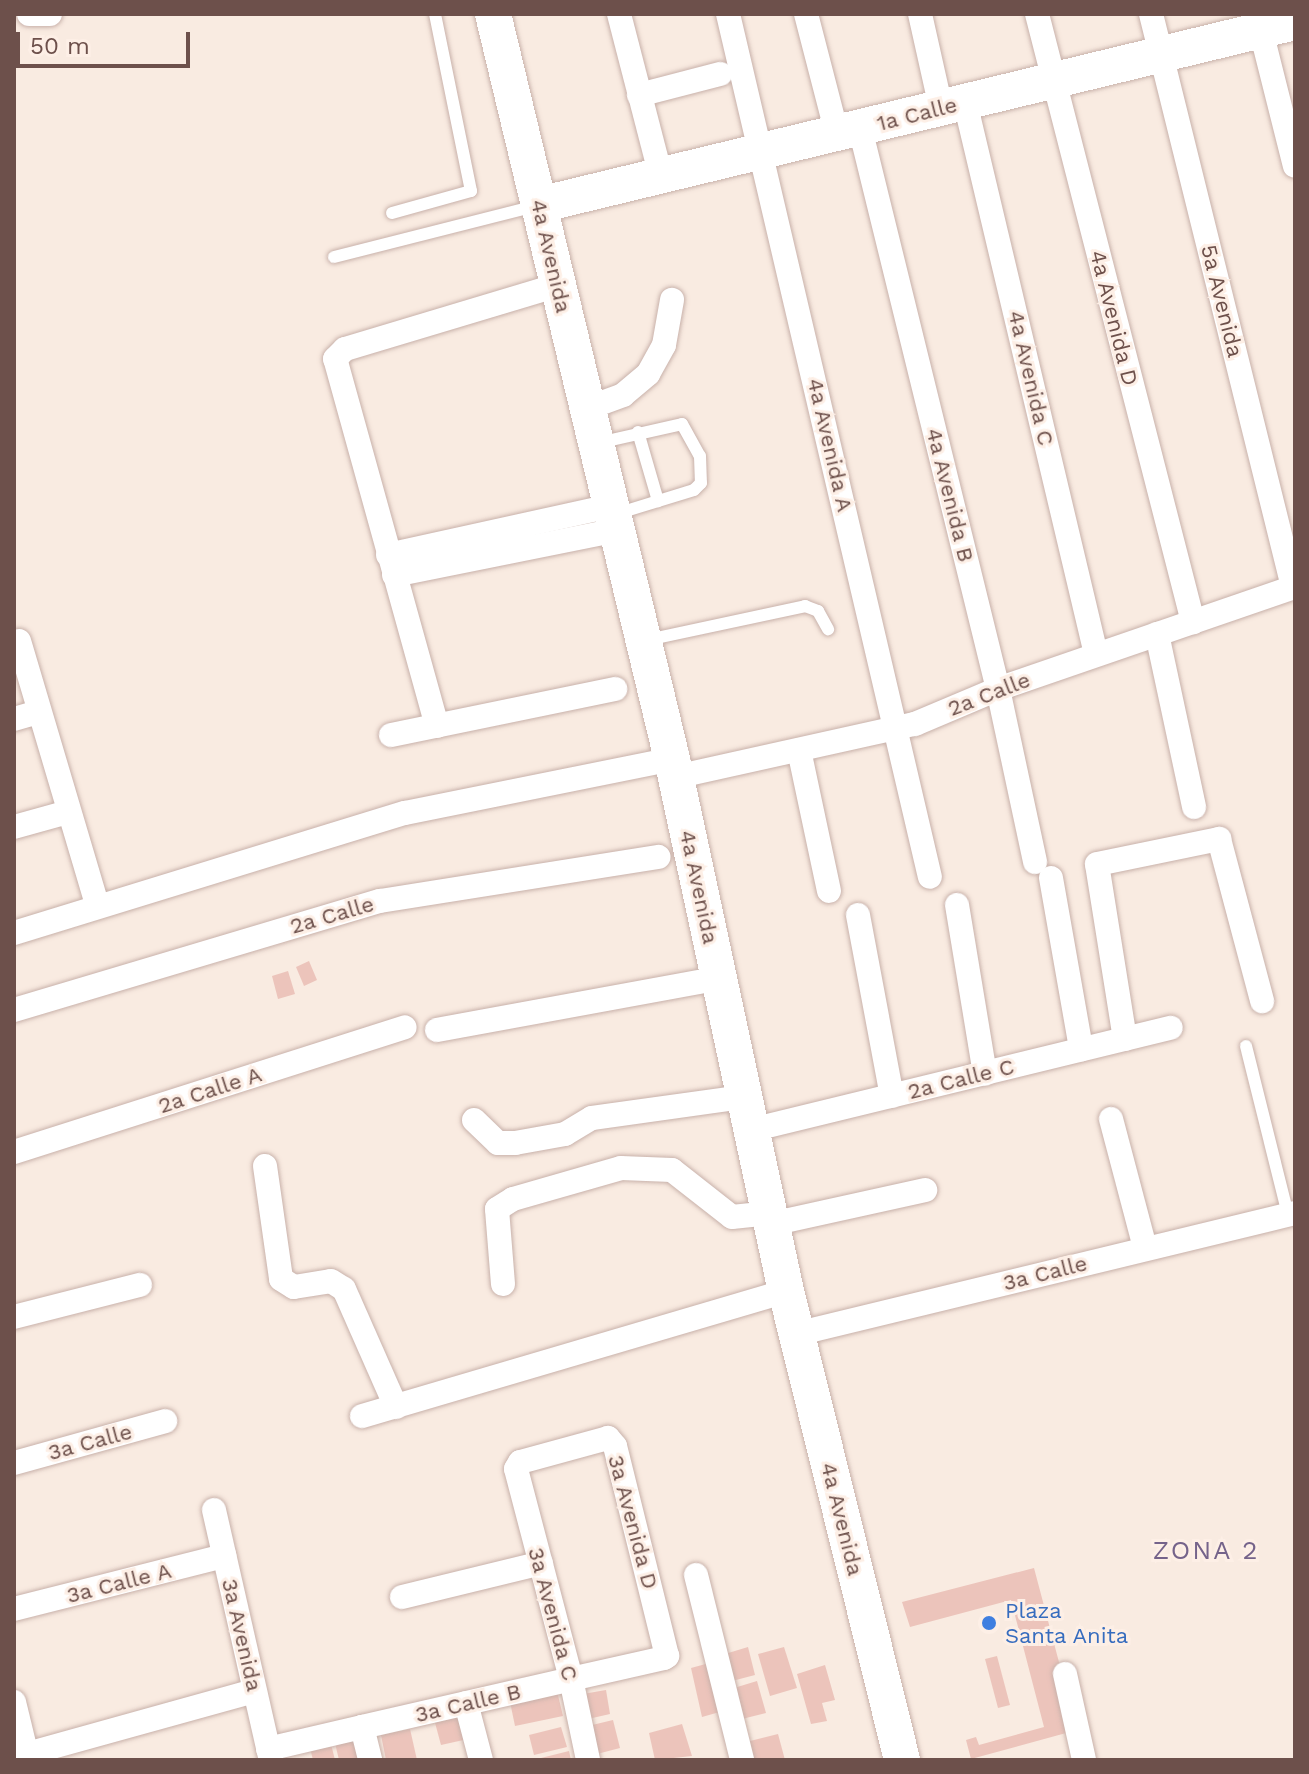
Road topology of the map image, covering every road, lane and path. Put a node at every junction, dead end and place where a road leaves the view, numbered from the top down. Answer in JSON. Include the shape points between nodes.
{"nodes":[{"id":1,"x":20,"y":14,"type":"edge"},
{"id":2,"x":29,"y":14,"type":"edge"},
{"id":3,"x":50,"y":14,"type":"edge"},
{"id":4,"x":435,"y":14,"type":"edge"},
{"id":5,"x":493,"y":14,"type":"edge"},
{"id":6,"x":619,"y":14,"type":"edge"},
{"id":7,"x":728,"y":14,"type":"edge"},
{"id":8,"x":806,"y":14,"type":"edge"},
{"id":9,"x":920,"y":14,"type":"edge"},
{"id":10,"x":1037,"y":14,"type":"edge"},
{"id":11,"x":1151,"y":14,"type":"edge"},
{"id":12,"x":14,"y":16,"type":"edge"},
{"id":13,"x":1284,"y":22,"type":"edge"},
{"id":14,"x":1161,"y":55,"type":"junction"},
{"id":15,"x":720,"y":74,"type":"dead end"},
{"id":16,"x":1053,"y":81,"type":"junction"},
{"id":17,"x":639,"y":95,"type":"junction"},
{"id":18,"x":953,"y":105,"type":"junction"},
{"id":19,"x":848,"y":131,"type":"junction"},
{"id":20,"x":762,"y":151,"type":"junction"},
{"id":21,"x":1295,"y":166,"type":"edge"},
{"id":22,"x":660,"y":173,"type":"junction"},
{"id":23,"x":539,"y":205,"type":"junction"},
{"id":24,"x":392,"y":213,"type":"dead end"},
{"id":25,"x":334,"y":257,"type":"dead end"},
{"id":26,"x":558,"y":285,"type":"junction"},
{"id":27,"x":672,"y":300,"type":"dead end"},
{"id":28,"x":588,"y":408,"type":"junction"},
{"id":29,"x":638,"y":432,"type":"junction"},
{"id":30,"x":596,"y":444,"type":"junction"},
{"id":31,"x":658,"y":501,"type":"junction"},
{"id":32,"x":614,"y":517,"type":"junction"},
{"id":33,"x":391,"y":565,"type":"junction"},
{"id":34,"x":1294,"y":587,"type":"edge"},
{"id":35,"x":1193,"y":622,"type":"junction"},
{"id":36,"x":828,"y":629,"type":"dead end"},
{"id":37,"x":1157,"y":634,"type":"junction"},
{"id":38,"x":19,"y":641,"type":"dead end"},
{"id":39,"x":643,"y":641,"type":"junction"},
{"id":40,"x":1096,"y":654,"type":"junction"},
{"id":41,"x":615,"y":689,"type":"dead end"},
{"id":42,"x":998,"y":689,"type":"junction"},
{"id":43,"x":39,"y":712,"type":"junction"},
{"id":44,"x":14,"y":719,"type":"edge"},
{"id":45,"x":437,"y":726,"type":"junction"},
{"id":46,"x":895,"y":730,"type":"junction"},
{"id":47,"x":391,"y":735,"type":"dead end"},
{"id":48,"x":799,"y":750,"type":"junction"},
{"id":49,"x":674,"y":768,"type":"junction"},
{"id":50,"x":1194,"y":807,"type":"dead end"},
{"id":51,"x":68,"y":812,"type":"junction"},
{"id":52,"x":14,"y":827,"type":"edge"},
{"id":53,"x":659,"y":857,"type":"dead end"},
{"id":54,"x":930,"y":877,"type":"dead end"},
{"id":55,"x":829,"y":891,"type":"dead end"},
{"id":56,"x":97,"y":905,"type":"junction"},
{"id":57,"x":957,"y":905,"type":"dead end"},
{"id":58,"x":858,"y":915,"type":"dead end"},
{"id":59,"x":14,"y":933,"type":"edge"},
{"id":60,"x":720,"y":978,"type":"junction"},
{"id":61,"x":1262,"y":1001,"type":"dead end"},
{"id":62,"x":14,"y":1010,"type":"edge"},
{"id":63,"x":405,"y":1027,"type":"dead end"},
{"id":64,"x":1171,"y":1028,"type":"dead end"},
{"id":65,"x":437,"y":1030,"type":"dead end"},
{"id":66,"x":1125,"y":1039,"type":"junction"},
{"id":67,"x":1246,"y":1046,"type":"dead end"},
{"id":68,"x":1081,"y":1049,"type":"junction"},
{"id":69,"x":985,"y":1074,"type":"junction"},
{"id":70,"x":892,"y":1096,"type":"junction"},
{"id":71,"x":748,"y":1114,"type":"junction"},
{"id":72,"x":1111,"y":1119,"type":"dead end"},
{"id":73,"x":474,"y":1120,"type":"dead end"},
{"id":74,"x":14,"y":1152,"type":"edge"},
{"id":75,"x":265,"y":1166,"type":"dead end"},
{"id":76,"x":925,"y":1190,"type":"dead end"},
{"id":77,"x":1292,"y":1213,"type":"edge"},
{"id":78,"x":770,"y":1218,"type":"junction"},
{"id":79,"x":1145,"y":1248,"type":"junction"},
{"id":80,"x":503,"y":1284,"type":"dead end"},
{"id":81,"x":140,"y":1285,"type":"dead end"},
{"id":82,"x":786,"y":1291,"type":"junction"},
{"id":83,"x":14,"y":1317,"type":"edge"},
{"id":84,"x":796,"y":1334,"type":"junction"},
{"id":85,"x":396,"y":1407,"type":"junction"},
{"id":86,"x":362,"y":1416,"type":"dead end"},
{"id":87,"x":165,"y":1421,"type":"dead end"},
{"id":88,"x":14,"y":1463,"type":"edge"},
{"id":89,"x":516,"y":1469,"type":"joint"},
{"id":90,"x":214,"y":1510,"type":"dead end"},
{"id":91,"x":224,"y":1556,"type":"junction"},
{"id":92,"x":541,"y":1563,"type":"junction"},
{"id":93,"x":696,"y":1575,"type":"dead end"},
{"id":94,"x":402,"y":1597,"type":"dead end"},
{"id":95,"x":14,"y":1609,"type":"edge"},
{"id":96,"x":667,"y":1656,"type":"joint"},
{"id":97,"x":1065,"y":1674,"type":"dead end"},
{"id":98,"x":571,"y":1679,"type":"junction"},
{"id":99,"x":254,"y":1691,"type":"junction"},
{"id":100,"x":14,"y":1702,"type":"edge"},
{"id":101,"x":466,"y":1703,"type":"junction"},
{"id":102,"x":362,"y":1727,"type":"junction"},
{"id":103,"x":270,"y":1755,"type":"edge"},
{"id":104,"x":28,"y":1757,"type":"edge"},
{"id":105,"x":370,"y":1760,"type":"edge"},
{"id":106,"x":481,"y":1760,"type":"edge"},
{"id":107,"x":588,"y":1760,"type":"edge"},
{"id":108,"x":742,"y":1760,"type":"edge"},
{"id":109,"x":902,"y":1760,"type":"edge"},
{"id":110,"x":1084,"y":1760,"type":"edge"}],
"edges":[{"from":1,"to":12,"type":"street"},
{"from":2,"to":3,"type":"street"},
{"from":4,"to":24,"type":"lane","via":[[471,191]]},
{"from":5,"to":23,"type":"main road","name":"4a Avenida"},
{"from":6,"to":17,"type":"street"},
{"from":7,"to":20,"type":"street","name":"4a Avenida A"},
{"from":8,"to":19,"type":"street","name":"4a Avenida B"},
{"from":9,"to":18,"type":"street","name":"4a Avenida C"},
{"from":10,"to":16,"type":"street","name":"4a Avenida D"},
{"from":11,"to":14,"type":"street","name":"5a Avenida"},
{"from":13,"to":14,"type":"main road","name":"1a Calle"},
{"from":13,"to":21,"type":"street"},
{"from":14,"to":16,"type":"main road","name":"1a Calle"},
{"from":14,"to":34,"type":"street","name":"5a Avenida"},
{"from":15,"to":17,"type":"street"},
{"from":16,"to":18,"type":"main road","name":"1a Calle"},
{"from":16,"to":35,"type":"street","name":"4a Avenida D"},
{"from":17,"to":22,"type":"street"},
{"from":18,"to":19,"type":"main road","name":"1a Calle"},
{"from":18,"to":40,"type":"street","name":"4a Avenida C"},
{"from":19,"to":20,"type":"main road","name":"1a Calle"},
{"from":19,"to":42,"type":"street","name":"4a Avenida B"},
{"from":20,"to":22,"type":"main road","name":"1a Calle"},
{"from":20,"to":46,"type":"street","name":"4a Avenida A"},
{"from":22,"to":23,"type":"main road","name":"1a Calle"},
{"from":23,"to":25,"type":"lane"},
{"from":23,"to":26,"type":"main road","name":"4a Avenida"},
{"from":26,"to":28,"type":"main road","name":"4a Avenida"},
{"from":26,"to":33,"type":"street","via":[[345,349],[335,359]]},
{"from":27,"to":28,"type":"street","via":[[664,345],[648,374],[623,395]]},
{"from":28,"to":30,"type":"main road","name":"4a Avenida"},
{"from":29,"to":30,"type":"lane"},
{"from":29,"to":31,"type":"lane"},
{"from":29,"to":31,"type":"lane","via":[[682,424],[700,456],[701,483]]},
{"from":30,"to":32,"type":"main road","name":"4a Avenida"},
{"from":31,"to":32,"type":"lane"},
{"from":32,"to":33,"type":"street"},
{"from":32,"to":39,"type":"main road","name":"4a Avenida"},
{"from":33,"to":45,"type":"street"},
{"from":34,"to":35,"type":"street","name":"2a Calle"},
{"from":35,"to":37,"type":"street","name":"2a Calle"},
{"from":36,"to":39,"type":"lane","via":[[818,611],[805,606]]},
{"from":37,"to":40,"type":"street","name":"2a Calle"},
{"from":37,"to":50,"type":"street"},
{"from":38,"to":43,"type":"street"},
{"from":39,"to":49,"type":"main road","name":"4a Avenida"},
{"from":40,"to":42,"type":"street","name":"2a Calle"},
{"from":41,"to":45,"type":"street"},
{"from":42,"to":46,"type":"street","name":"2a Calle"},
{"from":42,"to":68,"type":"street","name":"4a Avenida B"},
{"from":43,"to":44,"type":"street"},
{"from":43,"to":51,"type":"street"},
{"from":45,"to":47,"type":"street"},
{"from":46,"to":48,"type":"street","name":"2a Calle"},
{"from":46,"to":54,"type":"street","name":"4a Avenida A"},
{"from":48,"to":49,"type":"street","name":"2a Calle"},
{"from":48,"to":55,"type":"street"},
{"from":49,"to":56,"type":"street","name":"2a Calle","via":[[405,813]]},
{"from":49,"to":60,"type":"main road","name":"4a Avenida"},
{"from":51,"to":52,"type":"street"},
{"from":51,"to":56,"type":"street"},
{"from":53,"to":62,"type":"street","name":"2a Calle","via":[[380,901]]},
{"from":56,"to":59,"type":"street","name":"2a Calle"},
{"from":57,"to":69,"type":"street"},
{"from":58,"to":70,"type":"street"},
{"from":60,"to":65,"type":"street"},
{"from":60,"to":71,"type":"main road","name":"4a Avenida"},
{"from":61,"to":66,"type":"street","via":[[1219,839],[1097,864]]},
{"from":63,"to":74,"type":"street","name":"2a Calle A"},
{"from":64,"to":66,"type":"street","name":"2a Calle C"},
{"from":66,"to":68,"type":"street","name":"2a Calle C"},
{"from":67,"to":77,"type":"lane"},
{"from":68,"to":69,"type":"street","name":"2a Calle C"},
{"from":69,"to":70,"type":"street","name":"2a Calle C"},
{"from":70,"to":71,"type":"street","name":"2a Calle C"},
{"from":71,"to":73,"type":"street","name":"2a Calle C","via":[[592,1118],[565,1134],[515,1143],[498,1143]]},
{"from":71,"to":78,"type":"main road","name":"4a Avenida"},
{"from":72,"to":79,"type":"street"},
{"from":75,"to":85,"type":"street","via":[[281,1279],[294,1287],[331,1281],[344,1289]]},
{"from":76,"to":78,"type":"street"},
{"from":77,"to":79,"type":"street","name":"3a Calle"},
{"from":78,"to":80,"type":"street","via":[[732,1217],[672,1170],[621,1168],[513,1199],[497,1209]]},
{"from":78,"to":82,"type":"main road","name":"4a Avenida"},
{"from":79,"to":84,"type":"street","name":"3a Calle"},
{"from":81,"to":83,"type":"street"},
{"from":82,"to":84,"type":"main road","name":"4a Avenida"},
{"from":82,"to":85,"type":"street"},
{"from":84,"to":109,"type":"main road","name":"4a Avenida"},
{"from":85,"to":86,"type":"street"},
{"from":87,"to":88,"type":"street","name":"3a Calle"},
{"from":89,"to":92,"type":"street","name":"3a Avenida C"},
{"from":89,"to":96,"type":"street","name":"3a Avenida D","via":[[520,1462],[598,1439],[608,1438],[615,1446]]},
{"from":90,"to":91,"type":"street","name":"3a Avenida"},
{"from":91,"to":95,"type":"street","name":"3a Calle A"},
{"from":91,"to":99,"type":"street","name":"3a Avenida"},
{"from":92,"to":94,"type":"street"},
{"from":92,"to":98,"type":"street","name":"3a Avenida C"},
{"from":93,"to":108,"type":"street"},
{"from":96,"to":98,"type":"street","name":"3a Calle B"},
{"from":97,"to":110,"type":"street"},
{"from":98,"to":101,"type":"street","name":"3a Calle B"},
{"from":98,"to":107,"type":"street","name":"3a Avenida C"},
{"from":99,"to":103,"type":"street","name":"3a Avenida"},
{"from":99,"to":104,"type":"street"},
{"from":100,"to":104,"type":"street"},
{"from":101,"to":102,"type":"street","name":"3a Calle B"},
{"from":101,"to":106,"type":"street"},
{"from":102,"to":103,"type":"street","name":"3a Calle B"},
{"from":102,"to":105,"type":"street"}]}
